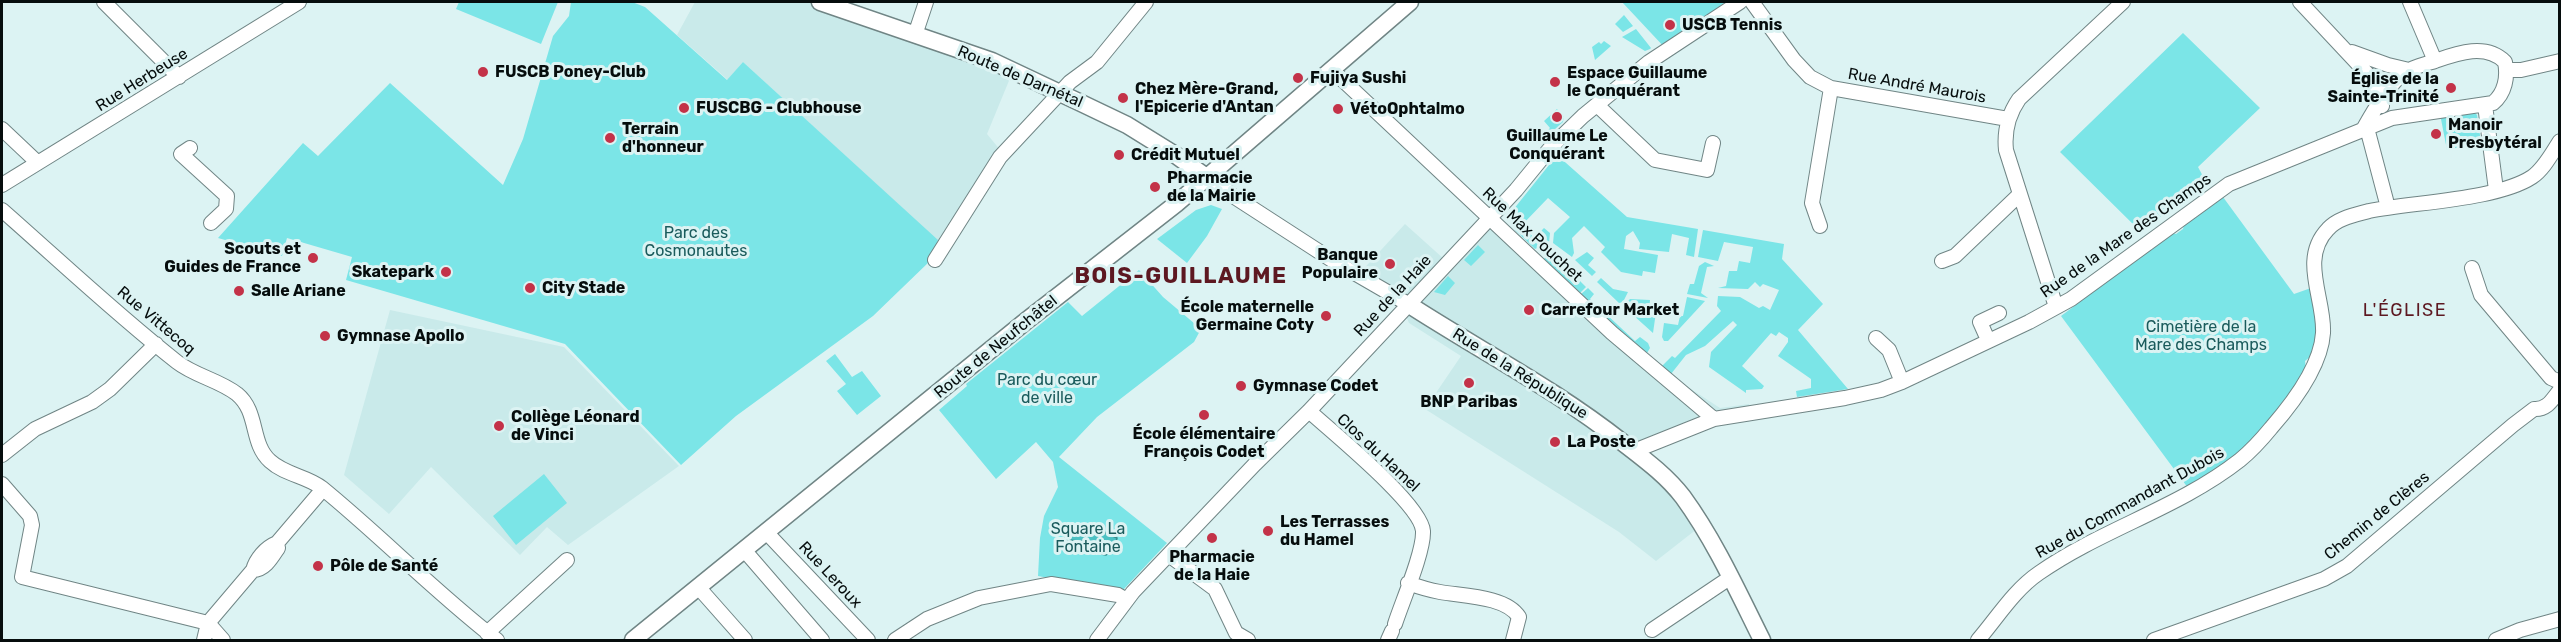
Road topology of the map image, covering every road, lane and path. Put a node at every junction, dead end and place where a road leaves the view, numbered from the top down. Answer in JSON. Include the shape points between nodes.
{"nodes":[{"id":1,"x":104,"y":2,"type":"edge"},
{"id":2,"x":299,"y":2,"type":"edge"},
{"id":3,"x":820,"y":2,"type":"edge"},
{"id":4,"x":926,"y":2,"type":"edge"},
{"id":5,"x":1146,"y":2,"type":"edge"},
{"id":6,"x":1410,"y":2,"type":"edge"},
{"id":7,"x":1740,"y":2,"type":"edge"},
{"id":8,"x":1752,"y":2,"type":"edge"},
{"id":9,"x":2123,"y":2,"type":"edge"},
{"id":10,"x":2301,"y":2,"type":"edge"},
{"id":11,"x":2410,"y":2,"type":"edge"},
{"id":12,"x":915,"y":35,"type":"junction"},
{"id":13,"x":2347,"y":50,"type":"junction"},
{"id":14,"x":2435,"y":61,"type":"junction"},
{"id":15,"x":2559,"y":61,"type":"edge"},
{"id":16,"x":1332,"y":70,"type":"junction"},
{"id":17,"x":2409,"y":70,"type":"junction"},
{"id":18,"x":2507,"y":70,"type":"junction"},
{"id":19,"x":179,"y":76,"type":"junction"},
{"id":20,"x":1831,"y":88,"type":"junction"},
{"id":21,"x":1062,"y":94,"type":"junction"},
{"id":22,"x":2381,"y":102,"type":"junction"},
{"id":23,"x":1597,"y":105,"type":"junction"},
{"id":24,"x":2485,"y":105,"type":"junction"},
{"id":25,"x":2392,"y":118,"type":"junction"},
{"id":26,"x":2008,"y":119,"type":"junction"},
{"id":27,"x":2366,"y":128,"type":"junction"},
{"id":28,"x":2,"y":129,"type":"edge"},
{"id":29,"x":2559,"y":141,"type":"edge"},
{"id":30,"x":1713,"y":143,"type":"dead end"},
{"id":31,"x":190,"y":148,"type":"dead end"},
{"id":32,"x":38,"y":164,"type":"junction"},
{"id":33,"x":1207,"y":178,"type":"junction"},
{"id":34,"x":2,"y":185,"type":"edge"},
{"id":35,"x":2496,"y":190,"type":"junction"},
{"id":36,"x":1227,"y":192,"type":"joint"},
{"id":37,"x":2020,"y":194,"type":"junction"},
{"id":38,"x":2386,"y":200,"type":"dead end"},
{"id":39,"x":2,"y":210,"type":"edge"},
{"id":40,"x":1490,"y":217,"type":"junction"},
{"id":41,"x":211,"y":223,"type":"dead end"},
{"id":42,"x":1820,"y":226,"type":"dead end"},
{"id":43,"x":935,"y":260,"type":"dead end"},
{"id":44,"x":1942,"y":261,"type":"dead end"},
{"id":45,"x":2472,"y":268,"type":"dead end"},
{"id":46,"x":1408,"y":303,"type":"junction"},
{"id":47,"x":2056,"y":307,"type":"junction"},
{"id":48,"x":1999,"y":312,"type":"dead end"},
{"id":49,"x":1876,"y":338,"type":"dead end"},
{"id":50,"x":1988,"y":340,"type":"junction"},
{"id":51,"x":156,"y":344,"type":"junction"},
{"id":52,"x":1902,"y":381,"type":"junction"},
{"id":53,"x":2559,"y":388,"type":"edge"},
{"id":54,"x":1309,"y":411,"type":"junction"},
{"id":55,"x":1714,"y":419,"type":"junction"},
{"id":56,"x":1634,"y":451,"type":"junction"},
{"id":57,"x":2,"y":455,"type":"edge"},
{"id":58,"x":2,"y":484,"type":"edge"},
{"id":59,"x":323,"y":489,"type":"junction"},
{"id":60,"x":767,"y":533,"type":"junction"},
{"id":61,"x":745,"y":551,"type":"junction"},
{"id":62,"x":1169,"y":555,"type":"junction"},
{"id":63,"x":567,"y":560,"type":"dead end"},
{"id":64,"x":1731,"y":577,"type":"junction"},
{"id":65,"x":1408,"y":583,"type":"junction"},
{"id":66,"x":699,"y":588,"type":"junction"},
{"id":67,"x":1127,"y":600,"type":"junction"},
{"id":68,"x":2559,"y":619,"type":"edge"},
{"id":69,"x":208,"y":622,"type":"junction"},
{"id":70,"x":1652,"y":630,"type":"dead end"},
{"id":71,"x":1392,"y":632,"type":"edge"},
{"id":72,"x":492,"y":637,"type":"edge"},
{"id":73,"x":204,"y":640,"type":"edge"},
{"id":74,"x":223,"y":640,"type":"edge"},
{"id":75,"x":633,"y":640,"type":"edge"},
{"id":76,"x":745,"y":640,"type":"edge"},
{"id":77,"x":822,"y":640,"type":"edge"},
{"id":78,"x":868,"y":640,"type":"edge"},
{"id":79,"x":895,"y":640,"type":"edge"},
{"id":80,"x":1097,"y":640,"type":"edge"},
{"id":81,"x":1248,"y":640,"type":"edge"},
{"id":82,"x":1513,"y":640,"type":"edge"},
{"id":83,"x":1762,"y":640,"type":"edge"},
{"id":84,"x":1978,"y":640,"type":"edge"},
{"id":85,"x":2154,"y":640,"type":"edge"},
{"id":86,"x":2496,"y":640,"type":"edge"}],
"edges":[{"from":1,"to":19,"type":"street"},
{"from":2,"to":19,"type":"street","name":"Rue Herbeuse"},
{"from":3,"to":12,"type":"main road","name":"Route de Darnétal"},
{"from":4,"to":12,"type":"street"},
{"from":5,"to":21,"type":"street","via":[[1097,62]]},
{"from":6,"to":16,"type":"main road","name":"Route de Neufchâtel"},
{"from":7,"to":23,"type":"street","name":"Rue de la Haie","via":[[1648,62]]},
{"from":8,"to":20,"type":"street","name":"Rue André Maurois","via":[[1794,60],[1810,77]]},
{"from":9,"to":26,"type":"street","via":[[2019,99]]},
{"from":10,"to":13,"type":"street"},
{"from":11,"to":14,"type":"street"},
{"from":12,"to":21,"type":"main road","name":"Route de Darnétal","via":[[992,62]]},
{"from":13,"to":17,"type":"street"},
{"from":13,"to":22,"type":"street","via":[[2375,82]]},
{"from":14,"to":17,"type":"street"},
{"from":14,"to":18,"type":"street","via":[[2478,51],[2498,55]]},
{"from":15,"to":18,"type":"street"},
{"from":16,"to":33,"type":"main road","name":"Route de Neufchâtel"},
{"from":16,"to":40,"type":"street","name":"Rue Max Pouchet"},
{"from":17,"to":22,"type":"street","via":[[2394,82]]},
{"from":18,"to":24,"type":"street","via":[[2498,99]]},
{"from":19,"to":32,"type":"street","name":"Rue Herbeuse"},
{"from":20,"to":26,"type":"street","name":"Rue André Maurois"},
{"from":20,"to":42,"type":"street","via":[[1812,203]]},
{"from":21,"to":33,"type":"main road","name":"Route de Darnétal","via":[[1126,125]]},
{"from":21,"to":43,"type":"street","via":[[1000,157]]},
{"from":22,"to":25,"type":"street"},
{"from":22,"to":27,"type":"street"},
{"from":23,"to":30,"type":"street","via":[[1655,160],[1707,170]]},
{"from":23,"to":40,"type":"street","name":"Rue de la Haie","via":[[1552,146]]},
{"from":24,"to":25,"type":"street","name":"Rue de la Mare des Champs"},
{"from":24,"to":35,"type":"street"},
{"from":25,"to":27,"type":"street","name":"Rue de la Mare des Champs"},
{"from":26,"to":37,"type":"street","via":[[2006,150]]},
{"from":27,"to":38,"type":"street"},
{"from":27,"to":47,"type":"street","name":"Rue de la Mare des Champs","via":[[2218,191]]},
{"from":28,"to":32,"type":"street"},
{"from":29,"to":35,"type":"street","name":"Rue du Commandant Dubois","via":[[2531,178]]},
{"from":31,"to":41,"type":"street","via":[[181,154],[227,196],[226,209]]},
{"from":32,"to":34,"type":"street","name":"Rue Herbeuse"},
{"from":33,"to":36,"type":"main road","name":"Rue de la République"},
{"from":33,"to":60,"type":"main road","name":"Route de Neufchâtel"},
{"from":35,"to":84,"type":"street","name":"Rue du Commandant Dubois","via":[[2347,216],[2328,228],[2316,249],[2314,265],[2321,345],[2307,377],[2272,427],[2242,459],[2217,476],[2102,535],[2037,574]]},
{"from":36,"to":46,"type":"street","name":"Rue de la République","via":[[1332,260]]},
{"from":37,"to":44,"type":"street","via":[[1955,256]]},
{"from":37,"to":47,"type":"street"},
{"from":39,"to":51,"type":"street","name":"Rue Vittecoq"},
{"from":40,"to":46,"type":"street","name":"Rue de la Haie"},
{"from":40,"to":55,"type":"street","name":"Rue Max Pouchet","via":[[1612,333]]},
{"from":45,"to":53,"type":"street","via":[[2481,295]]},
{"from":46,"to":54,"type":"street","name":"Rue de la Haie"},
{"from":46,"to":56,"type":"main road","name":"Rue de la République","via":[[1550,390]]},
{"from":47,"to":50,"type":"street","name":"Rue de la Mare des Champs"},
{"from":48,"to":50,"type":"street","via":[[1980,322]]},
{"from":49,"to":52,"type":"street","via":[[1889,350]]},
{"from":50,"to":52,"type":"street","name":"Rue de la Mare des Champs"},
{"from":51,"to":57,"type":"street","via":[[92,402],[35,429]]},
{"from":51,"to":59,"type":"street","name":"Rue Vittecoq","via":[[178,363],[238,395],[250,411],[261,447],[270,461]]},
{"from":52,"to":55,"type":"street","name":"Rue de la Mare des Champs","via":[[1845,399]]},
{"from":53,"to":85,"type":"street","name":"Chemin de Clères","via":[[2550,390],[2535,403],[2534,409],[2347,566],[2324,579]]},
{"from":54,"to":62,"type":"street","name":"Rue de la Haie"},
{"from":54,"to":65,"type":"street","name":"Clos du Hamel","via":[[1407,502],[1422,523],[1422,544]]},
{"from":55,"to":56,"type":"street","name":"Rue de la Mare des Champs"},
{"from":56,"to":64,"type":"main road","name":"Rue de la République","via":[[1682,497]]},
{"from":58,"to":69,"type":"street","via":[[30,516],[32,525],[22,577]]},
{"from":59,"to":69,"type":"street","via":[[277,543],[268,546],[253,570]]},
{"from":59,"to":72,"type":"street","name":"Rue Vittecoq"},
{"from":60,"to":61,"type":"main road","name":"Route de Neufchâtel"},
{"from":60,"to":78,"type":"street","name":"Rue Leroux"},
{"from":61,"to":66,"type":"main road","name":"Route de Neufchâtel"},
{"from":61,"to":77,"type":"street"},
{"from":62,"to":67,"type":"street","name":"Rue de la Haie"},
{"from":62,"to":81,"type":"street","via":[[1215,589],[1236,633]]},
{"from":63,"to":72,"type":"street"},
{"from":64,"to":70,"type":"street"},
{"from":64,"to":83,"type":"main road","name":"Rue de la République"},
{"from":65,"to":71,"type":"street","name":"Clos du Hamel"},
{"from":65,"to":82,"type":"street","via":[[1444,593],[1465,593],[1503,605],[1519,617]]},
{"from":66,"to":75,"type":"main road","name":"Route de Neufchâtel"},
{"from":66,"to":76,"type":"street"},
{"from":67,"to":79,"type":"street","via":[[1118,595],[1051,584],[979,598],[927,619]]},
{"from":67,"to":80,"type":"street","name":"Rue de la Haie"},
{"from":68,"to":86,"type":"street"},
{"from":69,"to":73,"type":"street"},
{"from":69,"to":74,"type":"street"}]}
